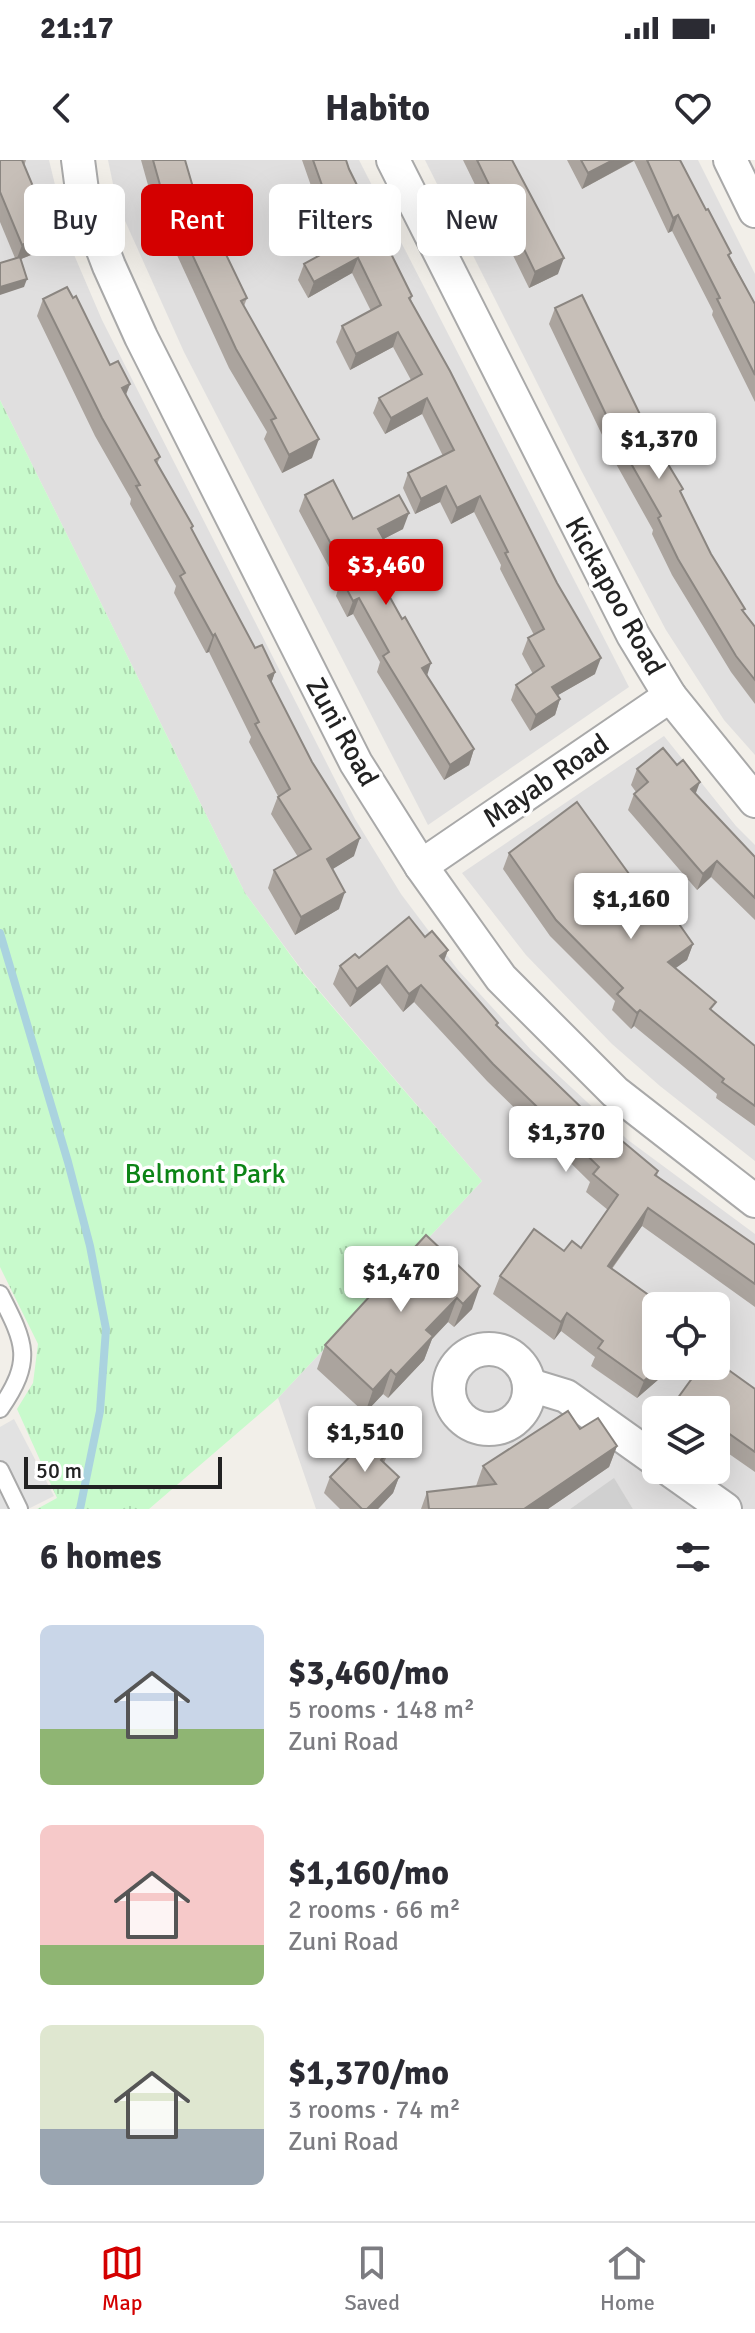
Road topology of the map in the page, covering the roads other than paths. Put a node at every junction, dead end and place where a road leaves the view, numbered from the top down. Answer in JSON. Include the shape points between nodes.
{"nodes":[{"id":1,"x":78,"y":160,"type":"edge"},
{"id":2,"x":393,"y":160,"type":"edge"},
{"id":3,"x":730,"y":160,"type":"edge"},
{"id":4,"x":755,"y":211,"type":"edge"},
{"id":5,"x":670,"y":696,"type":"junction"},
{"id":6,"x":755,"y":801,"type":"edge"},
{"id":7,"x":421,"y":866,"type":"junction"},
{"id":8,"x":755,"y":1201,"type":"edge"},
{"id":9,"x":0,"y":1294,"type":"edge"},
{"id":10,"x":530,"y":1385,"type":"dead end"},
{"id":11,"x":0,"y":1409,"type":"edge"},
{"id":12,"x":642,"y":1450,"type":"edge"},
{"id":13,"x":0,"y":1470,"type":"edge"},
{"id":14,"x":690,"y":1484,"type":"edge"},
{"id":15,"x":19,"y":1509,"type":"edge"},
{"id":16,"x":725,"y":1509,"type":"edge"}],
"edges":[{"from":1,"to":7,"type":"street","name":"Zuni Road","via":[[83,198],[141,337],[356,763]]},
{"from":2,"to":5,"type":"street","name":"Kickapoo Road","via":[[597,567]]},
{"from":3,"to":4,"type":"street"},
{"from":5,"to":6,"type":"street","name":"Kickapoo Road"},
{"from":5,"to":7,"type":"street","name":"Mayab Road"},
{"from":7,"to":8,"type":"street","name":"Zuni Road","via":[[501,978],[573,1051],[615,1092]]},
{"from":9,"to":11,"type":"lane","via":[[19,1332],[23,1354],[21,1375]]},
{"from":10,"to":12,"type":"street","via":[[566,1396]]},
{"from":13,"to":15,"type":"lane"},
{"from":14,"to":16,"type":"street"}]}
